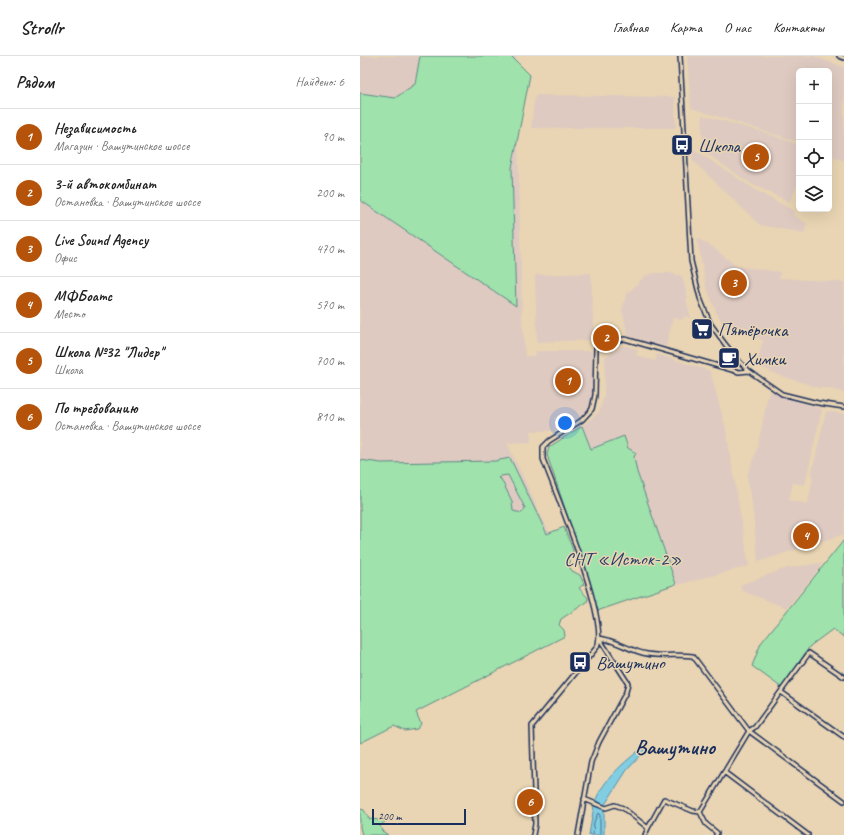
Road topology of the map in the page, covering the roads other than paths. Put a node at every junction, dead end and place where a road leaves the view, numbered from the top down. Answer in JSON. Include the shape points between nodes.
{"nodes":[{"id":1,"x":680,"y":56,"type":"edge"},
{"id":2,"x":839,"y":56,"type":"edge"},
{"id":3,"x":844,"y":58,"type":"edge"},
{"id":4,"x":749,"y":371,"type":"junction"},
{"id":5,"x":844,"y":407,"type":"edge"},
{"id":6,"x":599,"y":638,"type":"junction"},
{"id":7,"x":844,"y":677,"type":"edge"},
{"id":8,"x":781,"y":692,"type":"junction"},
{"id":9,"x":749,"y":731,"type":"junction"},
{"id":10,"x":844,"y":737,"type":"edge"},
{"id":11,"x":724,"y":772,"type":"junction"},
{"id":12,"x":584,"y":799,"type":"junction"},
{"id":13,"x":844,"y":801,"type":"edge"},
{"id":14,"x":700,"y":812,"type":"junction"},
{"id":15,"x":648,"y":828,"type":"junction"},
{"id":16,"x":717,"y":834,"type":"edge"},
{"id":17,"x":533,"y":835,"type":"edge"},
{"id":18,"x":578,"y":835,"type":"edge"},
{"id":19,"x":645,"y":835,"type":"edge"},
{"id":20,"x":808,"y":835,"type":"edge"}],
"edges":[{"from":1,"to":4,"type":"street","via":[[690,249],[694,276],[710,323]]},
{"from":2,"to":3,"type":"street"},
{"from":4,"to":5,"type":"street","via":[[782,394]]},
{"from":4,"to":6,"type":"street","via":[[739,372],[625,339],[610,340],[598,345],[592,409],[582,420],[545,444],[542,452],[589,587]]},
{"from":6,"to":9,"type":"street","via":[[647,654],[668,657],[693,656]]},
{"from":6,"to":12,"type":"street","via":[[628,683],[626,692],[591,762]]},
{"from":6,"to":17,"type":"street","via":[[597,647],[532,726],[535,824]]},
{"from":7,"to":8,"type":"street","via":[[809,653]]},
{"from":8,"to":9,"type":"street","via":[[755,727]]},
{"from":8,"to":10,"type":"street"},
{"from":9,"to":11,"type":"street"},
{"from":9,"to":13,"type":"street"},
{"from":11,"to":14,"type":"street"},
{"from":11,"to":20,"type":"street"},
{"from":12,"to":15,"type":"street","via":[[606,808],[615,805],[623,808]]},
{"from":12,"to":18,"type":"street"},
{"from":14,"to":15,"type":"street","via":[[664,799]]},
{"from":14,"to":16,"type":"street","via":[[706,824]]},
{"from":15,"to":19,"type":"street"}]}
